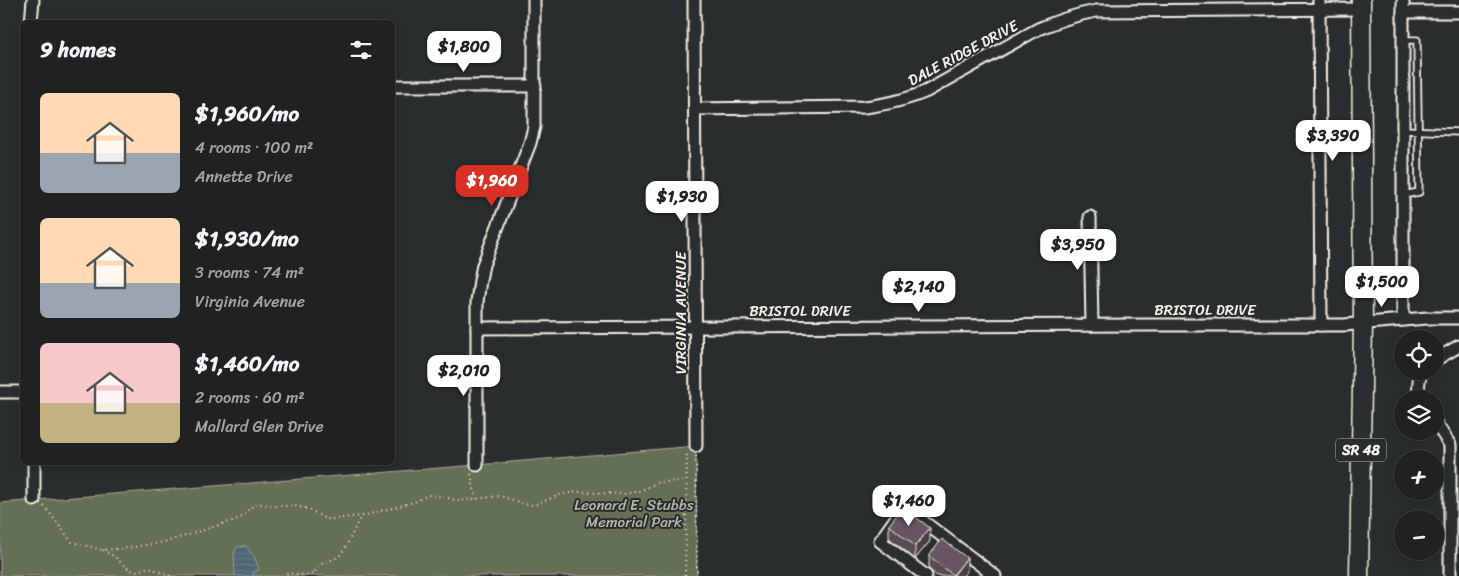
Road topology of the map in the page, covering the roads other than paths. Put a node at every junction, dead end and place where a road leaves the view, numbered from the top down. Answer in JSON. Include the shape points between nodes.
{"nodes":[{"id":1,"x":34,"y":0,"type":"edge"},
{"id":2,"x":534,"y":0,"type":"edge"},
{"id":3,"x":694,"y":0,"type":"edge"},
{"id":4,"x":1319,"y":4,"type":"edge"},
{"id":5,"x":1362,"y":4,"type":"edge"},
{"id":6,"x":1403,"y":6,"type":"edge"},
{"id":7,"x":1459,"y":12,"type":"edge"},
{"id":8,"x":31,"y":20,"type":"edge"},
{"id":9,"x":1403,"y":40,"type":"junction"},
{"id":10,"x":395,"y":86,"type":"edge"},
{"id":11,"x":535,"y":86,"type":"junction"},
{"id":12,"x":695,"y":109,"type":"junction"},
{"id":13,"x":1403,"y":130,"type":"junction"},
{"id":14,"x":1418,"y":131,"type":"junction"},
{"id":15,"x":1459,"y":132,"type":"edge"},
{"id":16,"x":1403,"y":196,"type":"junction"},
{"id":17,"x":1090,"y":217,"type":"dead end"},
{"id":18,"x":1459,"y":318,"type":"edge"},
{"id":19,"x":1403,"y":320,"type":"junction"},
{"id":20,"x":1363,"y":323,"type":"junction"},
{"id":21,"x":1092,"y":325,"type":"junction"},
{"id":22,"x":1321,"y":325,"type":"junction"},
{"id":23,"x":696,"y":327,"type":"junction"},
{"id":24,"x":478,"y":328,"type":"junction"},
{"id":25,"x":1459,"y":346,"type":"edge"},
{"id":26,"x":1444,"y":355,"type":"edge"},
{"id":27,"x":0,"y":392,"type":"edge"},
{"id":28,"x":20,"y":392,"type":"edge"},
{"id":29,"x":1444,"y":436,"type":"edge"},
{"id":30,"x":696,"y":446,"type":"road end"},
{"id":31,"x":34,"y":465,"type":"edge"},
{"id":32,"x":477,"y":465,"type":"road end"},
{"id":33,"x":34,"y":500,"type":"road end"},
{"id":34,"x":926,"y":576,"type":"edge"},
{"id":35,"x":995,"y":576,"type":"edge"},
{"id":36,"x":1359,"y":576,"type":"edge"},
{"id":37,"x":1450,"y":576,"type":"edge"}],
"edges":[{"from":1,"to":8,"type":"street"},
{"from":2,"to":11,"type":"street"},
{"from":3,"to":12,"type":"street","name":"VIRGINIA AVENUE"},
{"from":4,"to":5,"type":"street","name":"DALE RIDGE DRIVE"},
{"from":4,"to":12,"type":"street","name":"DALE RIDGE DRIVE","via":[[1077,14],[1050,24],[927,91],[888,104]]},
{"from":4,"to":22,"type":"street"},
{"from":5,"to":20,"type":"main road","number":"SR 48"},
{"from":6,"to":7,"type":"street"},
{"from":6,"to":9,"type":"street"},
{"from":9,"to":13,"type":"street"},
{"from":9,"to":14,"type":"lane","via":[[1417,40]]},
{"from":10,"to":11,"type":"street"},
{"from":11,"to":24,"type":"street","via":[[534,127],[530,143],[480,280]]},
{"from":12,"to":23,"type":"street","name":"VIRGINIA AVENUE"},
{"from":13,"to":14,"type":"lane"},
{"from":13,"to":16,"type":"street"},
{"from":14,"to":15,"type":"lane"},
{"from":14,"to":16,"type":"lane","via":[[1419,192]]},
{"from":16,"to":19,"type":"street"},
{"from":17,"to":21,"type":"street"},
{"from":18,"to":19,"type":"street","name":"BRISTOL DRIVE"},
{"from":19,"to":20,"type":"street","name":"BRISTOL DRIVE"},
{"from":20,"to":22,"type":"street","name":"BRISTOL DRIVE"},
{"from":20,"to":36,"type":"main road","number":"SR 48"},
{"from":21,"to":22,"type":"street","name":"BRISTOL DRIVE"},
{"from":21,"to":23,"type":"street","name":"BRISTOL DRIVE"},
{"from":23,"to":24,"type":"street","name":"BRISTOL DRIVE"},
{"from":23,"to":30,"type":"street","name":"VIRGINIA AVENUE"},
{"from":24,"to":32,"type":"street"},
{"from":25,"to":26,"type":"street"},
{"from":27,"to":28,"type":"street"},
{"from":29,"to":37,"type":"street","via":[[1450,445]]},
{"from":31,"to":33,"type":"street"},
{"from":34,"to":35,"type":"street","via":[[880,540],[904,507]]}]}
